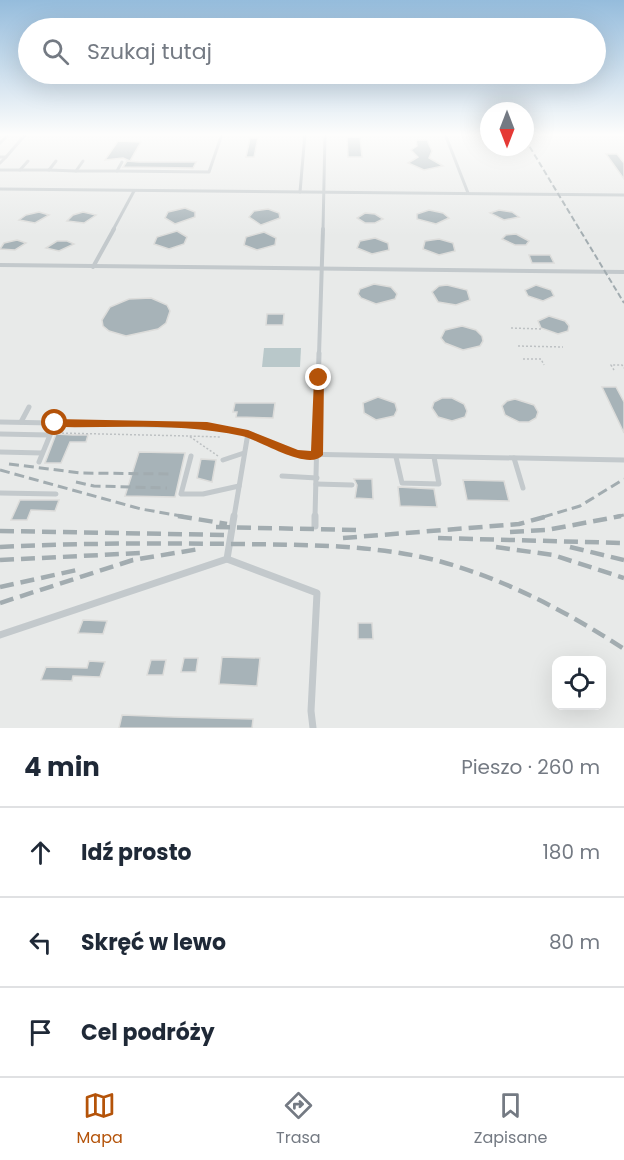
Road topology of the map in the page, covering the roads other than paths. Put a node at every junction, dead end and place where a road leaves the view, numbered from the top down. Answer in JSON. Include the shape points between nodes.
{"nodes":[{"id":1,"x":77,"y":168,"type":"edge"},
{"id":2,"x":119,"y":168,"type":"edge"},
{"id":3,"x":211,"y":168,"type":"edge"},
{"id":4,"x":302,"y":168,"type":"edge"},
{"id":5,"x":324,"y":168,"type":"edge"},
{"id":6,"x":458,"y":168,"type":"edge"},
{"id":7,"x":0,"y":170,"type":"edge"},
{"id":8,"x":20,"y":170,"type":"joint"},
{"id":9,"x":49,"y":170,"type":"joint"},
{"id":10,"x":75,"y":171,"type":"junction"},
{"id":11,"x":117,"y":171,"type":"junction"},
{"id":12,"x":0,"y":189,"type":"edge"},
{"id":13,"x":134,"y":191,"type":"junction"},
{"id":14,"x":300,"y":192,"type":"junction"},
{"id":15,"x":323,"y":192,"type":"junction"},
{"id":16,"x":468,"y":193,"type":"junction"},
{"id":17,"x":624,"y":195,"type":"edge"},
{"id":18,"x":0,"y":266,"type":"edge"},
{"id":19,"x":93,"y":267,"type":"junction"},
{"id":20,"x":321,"y":269,"type":"junction"},
{"id":21,"x":624,"y":272,"type":"edge"},
{"id":22,"x":29,"y":407,"type":"dead end"},
{"id":23,"x":0,"y":422,"type":"edge"},
{"id":24,"x":21,"y":422,"type":"junction"},
{"id":25,"x":55,"y":423,"type":"junction"},
{"id":26,"x":248,"y":433,"type":"junction"},
{"id":27,"x":0,"y":434,"type":"edge"},
{"id":28,"x":50,"y":434,"type":"junction"},
{"id":29,"x":0,"y":452,"type":"edge"},
{"id":30,"x":42,"y":453,"type":"junction"},
{"id":31,"x":243,"y":453,"type":"junction"},
{"id":32,"x":317,"y":455,"type":"junction"},
{"id":33,"x":191,"y":456,"type":"dead end"},
{"id":34,"x":396,"y":457,"type":"junction"},
{"id":35,"x":434,"y":457,"type":"junction"},
{"id":36,"x":514,"y":458,"type":"junction"},
{"id":37,"x":224,"y":460,"type":"road end"},
{"id":38,"x":624,"y":460,"type":"edge"},
{"id":39,"x":39,"y":462,"type":"dead end"},
{"id":40,"x":282,"y":476,"type":"dead end"},
{"id":41,"x":316,"y":481,"type":"junction"},
{"id":42,"x":352,"y":485,"type":"dead end"},
{"id":43,"x":239,"y":486,"type":"junction"},
{"id":44,"x":523,"y":488,"type":"dead end"},
{"id":45,"x":0,"y":493,"type":"edge"},
{"id":46,"x":56,"y":494,"type":"dead end"},
{"id":47,"x":315,"y":526,"type":"dead end"},
{"id":48,"x":227,"y":559,"type":"junction"},
{"id":49,"x":0,"y":635,"type":"edge"},
{"id":50,"x":313,"y":728,"type":"edge"}],
"edges":[{"from":1,"to":10,"type":"lane"},
{"from":2,"to":11,"type":"lane"},
{"from":3,"to":11,"type":"lane","via":[[210,172]]},
{"from":4,"to":14,"type":"lane"},
{"from":5,"to":15,"type":"lane"},
{"from":6,"to":16,"type":"lane"},
{"from":7,"to":8,"type":"lane"},
{"from":8,"to":9,"type":"lane"},
{"from":9,"to":10,"type":"lane"},
{"from":10,"to":11,"type":"lane"},
{"from":12,"to":13,"type":"lane"},
{"from":13,"to":14,"type":"lane"},
{"from":13,"to":19,"type":"lane"},
{"from":14,"to":15,"type":"lane"},
{"from":15,"to":16,"type":"lane"},
{"from":15,"to":20,"type":"lane"},
{"from":16,"to":17,"type":"lane"},
{"from":18,"to":19,"type":"lane"},
{"from":19,"to":20,"type":"lane"},
{"from":20,"to":21,"type":"lane"},
{"from":20,"to":32,"type":"lane"},
{"from":22,"to":24,"type":"lane"},
{"from":23,"to":24,"type":"lane"},
{"from":24,"to":25,"type":"lane"},
{"from":25,"to":26,"type":"lane","via":[[207,426]]},
{"from":25,"to":28,"type":"lane"},
{"from":26,"to":31,"type":"lane"},
{"from":26,"to":32,"type":"lane","via":[[297,454]]},
{"from":27,"to":28,"type":"lane"},
{"from":28,"to":30,"type":"lane"},
{"from":29,"to":30,"type":"lane"},
{"from":30,"to":39,"type":"lane"},
{"from":31,"to":37,"type":"lane"},
{"from":31,"to":43,"type":"lane"},
{"from":32,"to":34,"type":"lane"},
{"from":32,"to":41,"type":"lane"},
{"from":33,"to":43,"type":"lane","via":[[181,494],[203,494]]},
{"from":34,"to":35,"type":"lane"},
{"from":34,"to":35,"type":"lane","via":[[402,483],[439,484]]},
{"from":35,"to":36,"type":"lane"},
{"from":36,"to":38,"type":"lane"},
{"from":36,"to":44,"type":"lane"},
{"from":40,"to":41,"type":"lane"},
{"from":41,"to":42,"type":"lane"},
{"from":41,"to":47,"type":"lane"},
{"from":43,"to":48,"type":"lane"},
{"from":45,"to":46,"type":"lane"},
{"from":48,"to":49,"type":"lane"},
{"from":48,"to":50,"type":"lane","via":[[317,593]]}]}
